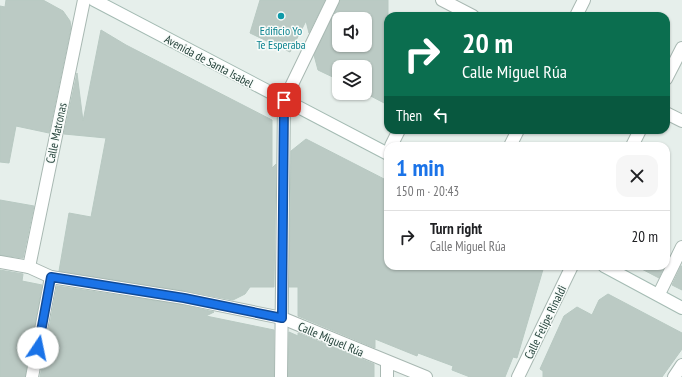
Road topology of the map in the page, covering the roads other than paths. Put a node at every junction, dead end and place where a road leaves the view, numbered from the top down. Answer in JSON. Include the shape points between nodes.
{"nodes":[{"id":1,"x":84,"y":0,"type":"edge"},
{"id":2,"x":94,"y":0,"type":"edge"},
{"id":3,"x":334,"y":0,"type":"edge"},
{"id":4,"x":442,"y":0,"type":"edge"},
{"id":5,"x":584,"y":0,"type":"edge"},
{"id":6,"x":459,"y":8,"type":"edge"},
{"id":7,"x":578,"y":12,"type":"edge"},
{"id":8,"x":682,"y":48,"type":"edge"},
{"id":9,"x":670,"y":71,"type":"edge"},
{"id":10,"x":284,"y":100,"type":"junction"},
{"id":11,"x":670,"y":115,"type":"edge"},
{"id":12,"x":682,"y":121,"type":"edge"},
{"id":13,"x":384,"y":149,"type":"edge"},
{"id":14,"x":682,"y":247,"type":"edge"},
{"id":15,"x":0,"y":262,"type":"edge"},
{"id":16,"x":29,"y":267,"type":"junction"},
{"id":17,"x":570,"y":270,"type":"edge"},
{"id":18,"x":612,"y":270,"type":"edge"},
{"id":19,"x":51,"y":277,"type":"junction"},
{"id":20,"x":659,"y":294,"type":"junction"},
{"id":21,"x":682,"y":308,"type":"edge"},
{"id":22,"x":282,"y":318,"type":"junction"},
{"id":23,"x":387,"y":363,"type":"junction"},
{"id":24,"x":682,"y":365,"type":"edge"},
{"id":25,"x":32,"y":377,"type":"edge"},
{"id":26,"x":281,"y":377,"type":"edge"},
{"id":27,"x":387,"y":377,"type":"edge"},
{"id":28,"x":426,"y":377,"type":"edge"},
{"id":29,"x":518,"y":377,"type":"edge"},
{"id":30,"x":674,"y":377,"type":"edge"}],
"edges":[{"from":1,"to":16,"type":"street","name":"Calle Matronas"},
{"from":2,"to":10,"type":"street","name":"Avenida de Santa Isabel"},
{"from":3,"to":10,"type":"street"},
{"from":4,"to":6,"type":"street"},
{"from":5,"to":7,"type":"street"},
{"from":8,"to":9,"type":"street"},
{"from":10,"to":13,"type":"street","name":"Avenida de Santa Isabel"},
{"from":10,"to":22,"type":"street"},
{"from":11,"to":12,"type":"street"},
{"from":14,"to":20,"type":"street"},
{"from":15,"to":16,"type":"street","name":"Calle Miguel Rúa"},
{"from":16,"to":19,"type":"street","name":"Calle Miguel Rúa"},
{"from":17,"to":29,"type":"street","name":"Calle Felipe Rinaldi"},
{"from":18,"to":20,"type":"street"},
{"from":19,"to":22,"type":"street","name":"Calle Miguel Rúa","via":[[184,298]]},
{"from":19,"to":25,"type":"street"},
{"from":20,"to":21,"type":"street"},
{"from":22,"to":23,"type":"street","name":"Calle Miguel Rúa"},
{"from":22,"to":26,"type":"street"},
{"from":23,"to":27,"type":"street"},
{"from":23,"to":28,"type":"street","name":"Calle Miguel Rúa"},
{"from":24,"to":30,"type":"street"}]}
